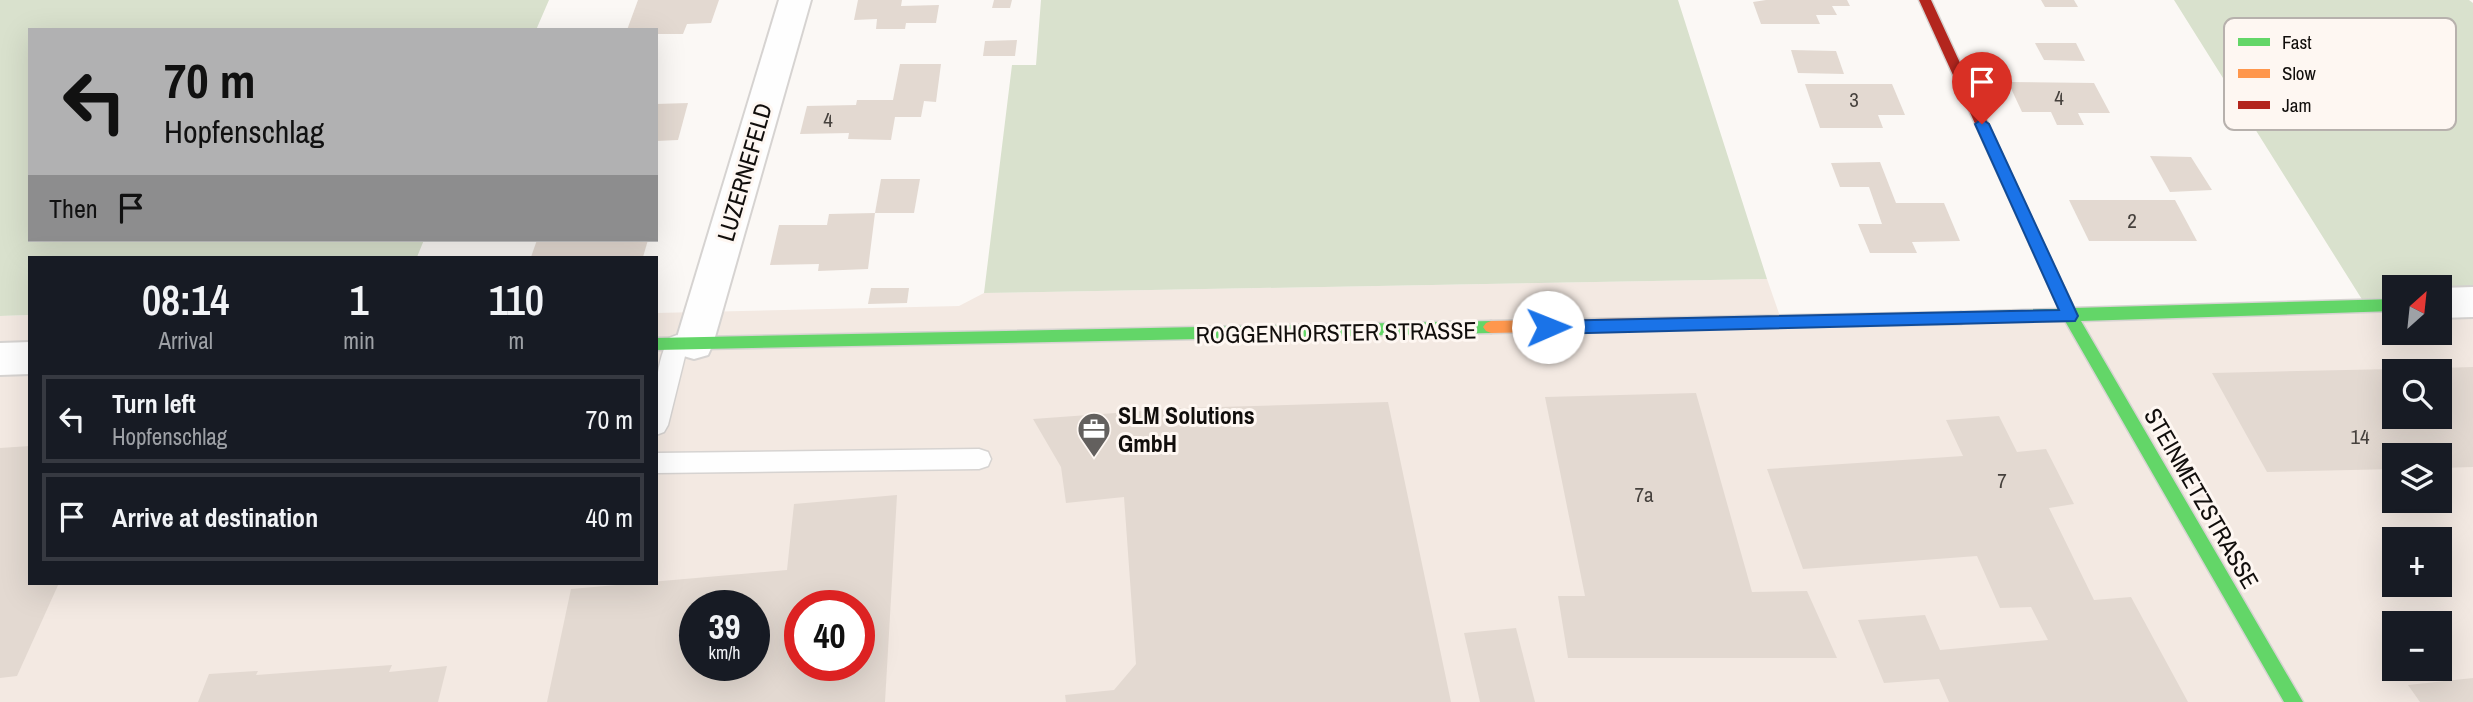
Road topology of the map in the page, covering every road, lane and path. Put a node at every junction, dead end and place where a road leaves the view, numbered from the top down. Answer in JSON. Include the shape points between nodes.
{"nodes":[{"id":1,"x":795,"y":0,"type":"edge"},
{"id":2,"x":1925,"y":0,"type":"edge"},
{"id":3,"x":2473,"y":302,"type":"edge"},
{"id":4,"x":2452,"y":303,"type":"edge"},
{"id":5,"x":2382,"y":305,"type":"edge"},
{"id":6,"x":2070,"y":316,"type":"junction"},
{"id":7,"x":676,"y":344,"type":"edge"},
{"id":8,"x":28,"y":358,"type":"edge"},
{"id":9,"x":0,"y":359,"type":"edge"},
{"id":10,"x":658,"y":417,"type":"edge"},
{"id":11,"x":979,"y":459,"type":"dead end"},
{"id":12,"x":658,"y":463,"type":"edge"},
{"id":13,"x":2294,"y":702,"type":"edge"}],
"edges":[{"from":1,"to":7,"type":"street","name":"LUZERNEFELD"},
{"from":2,"to":6,"type":"street","name":"STEINMETZSTRASSE"},
{"from":3,"to":4,"type":"street"},
{"from":5,"to":6,"type":"street","name":"ROGGENHORSTER STRASSE"},
{"from":6,"to":7,"type":"street","name":"ROGGENHORSTER STRASSE"},
{"from":6,"to":13,"type":"street","name":"STEINMETZSTRASSE"},
{"from":7,"to":10,"type":"lane"},
{"from":8,"to":9,"type":"street"},
{"from":11,"to":12,"type":"lane"}]}
